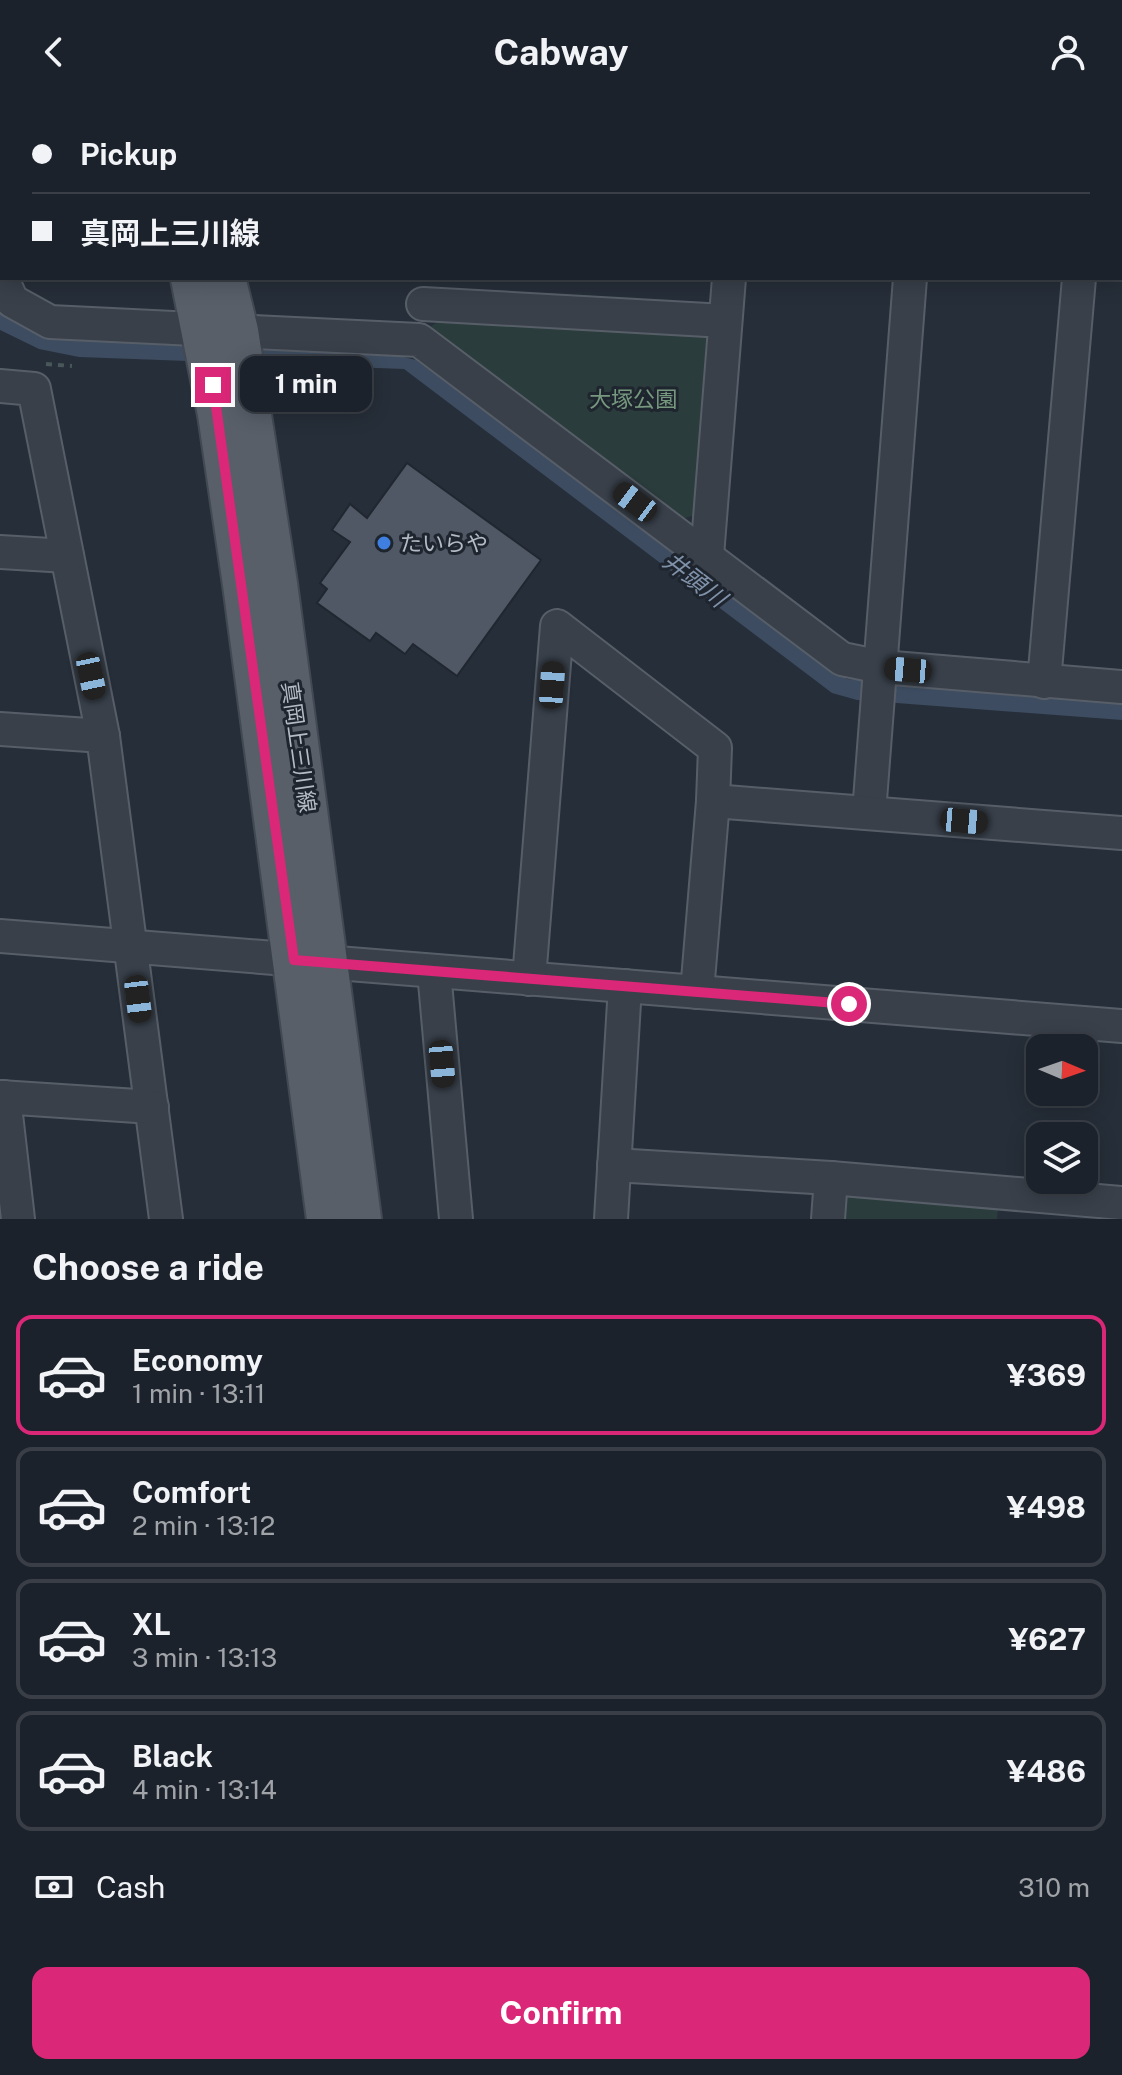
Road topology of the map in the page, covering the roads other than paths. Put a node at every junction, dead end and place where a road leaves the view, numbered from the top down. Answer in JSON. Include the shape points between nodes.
{"nodes":[{"id":1,"x":3,"y":280,"type":"edge"},
{"id":2,"x":193,"y":280,"type":"edge"},
{"id":3,"x":224,"y":280,"type":"edge"},
{"id":4,"x":729,"y":280,"type":"edge"},
{"id":5,"x":910,"y":280,"type":"edge"},
{"id":6,"x":1079,"y":280,"type":"edge"},
{"id":7,"x":420,"y":291,"type":"edge"},
{"id":8,"x":725,"y":321,"type":"junction"},
{"id":9,"x":220,"y":330,"type":"junction"},
{"id":10,"x":419,"y":340,"type":"junction"},
{"id":11,"x":0,"y":386,"type":"edge"},
{"id":12,"x":0,"y":552,"type":"edge"},
{"id":13,"x":67,"y":556,"type":"junction"},
{"id":14,"x":707,"y":556,"type":"junction"},
{"id":15,"x":881,"y":667,"type":"junction"},
{"id":16,"x":1044,"y":682,"type":"junction"},
{"id":17,"x":1122,"y":687,"type":"edge"},
{"id":18,"x":0,"y":729,"type":"edge"},
{"id":19,"x":103,"y":736,"type":"junction"},
{"id":20,"x":713,"y":801,"type":"junction"},
{"id":21,"x":869,"y":813,"type":"junction"},
{"id":22,"x":1122,"y":833,"type":"edge"},
{"id":23,"x":0,"y":936,"type":"edge"},
{"id":24,"x":131,"y":945,"type":"junction"},
{"id":25,"x":311,"y":962,"type":"junction"},
{"id":26,"x":434,"y":971,"type":"junction"},
{"id":27,"x":529,"y":979,"type":"junction"},
{"id":28,"x":625,"y":986,"type":"junction"},
{"id":29,"x":697,"y":992,"type":"junction"},
{"id":30,"x":1122,"y":1026,"type":"edge"},
{"id":31,"x":2,"y":1097,"type":"edge"},
{"id":32,"x":152,"y":1107,"type":"junction"},
{"id":33,"x":614,"y":1165,"type":"junction"},
{"id":34,"x":831,"y":1178,"type":"junction"},
{"id":35,"x":1122,"y":1203,"type":"edge"},
{"id":36,"x":998,"y":1206,"type":"edge"},
{"id":37,"x":18,"y":1219,"type":"edge"},
{"id":38,"x":166,"y":1219,"type":"edge"},
{"id":39,"x":328,"y":1219,"type":"edge"},
{"id":40,"x":360,"y":1219,"type":"edge"},
{"id":41,"x":456,"y":1219,"type":"edge"},
{"id":42,"x":611,"y":1219,"type":"edge"},
{"id":43,"x":828,"y":1219,"type":"edge"}],
"edges":[{"from":1,"to":9,"type":"street","via":[[12,301],[50,322]]},
{"from":2,"to":9,"type":"main road","name":"真岡上三川線"},
{"from":3,"to":9,"type":"main road","name":"真岡上三川線"},
{"from":4,"to":8,"type":"street"},
{"from":5,"to":15,"type":"street"},
{"from":6,"to":16,"type":"street"},
{"from":7,"to":8,"type":"street"},
{"from":7,"to":10,"type":"street"},
{"from":8,"to":14,"type":"street"},
{"from":9,"to":10,"type":"street"},
{"from":9,"to":25,"type":"main road","name":"真岡上三川線","via":[[242,568]]},
{"from":10,"to":14,"type":"street"},
{"from":11,"to":13,"type":"street","via":[[34,389]]},
{"from":12,"to":13,"type":"street"},
{"from":13,"to":19,"type":"street"},
{"from":14,"to":15,"type":"street","via":[[842,659]]},
{"from":15,"to":16,"type":"street"},
{"from":15,"to":21,"type":"street"},
{"from":16,"to":17,"type":"street"},
{"from":18,"to":19,"type":"street"},
{"from":19,"to":24,"type":"street"},
{"from":20,"to":21,"type":"street"},
{"from":20,"to":27,"type":"street","via":[[715,748],[557,626]]},
{"from":20,"to":29,"type":"street"},
{"from":21,"to":22,"type":"street"},
{"from":23,"to":24,"type":"street"},
{"from":24,"to":25,"type":"street"},
{"from":24,"to":32,"type":"street"},
{"from":25,"to":26,"type":"street"},
{"from":25,"to":39,"type":"main road","name":"真岡上三川線"},
{"from":25,"to":40,"type":"main road","name":"真岡上三川線"},
{"from":26,"to":27,"type":"street"},
{"from":26,"to":41,"type":"street"},
{"from":27,"to":28,"type":"street"},
{"from":28,"to":29,"type":"street"},
{"from":28,"to":33,"type":"street"},
{"from":29,"to":30,"type":"street"},
{"from":31,"to":32,"type":"street"},
{"from":31,"to":37,"type":"street"},
{"from":32,"to":38,"type":"street"},
{"from":33,"to":34,"type":"street"},
{"from":33,"to":42,"type":"street"},
{"from":34,"to":36,"type":"street"},
{"from":34,"to":43,"type":"street"},
{"from":35,"to":36,"type":"street"}]}
